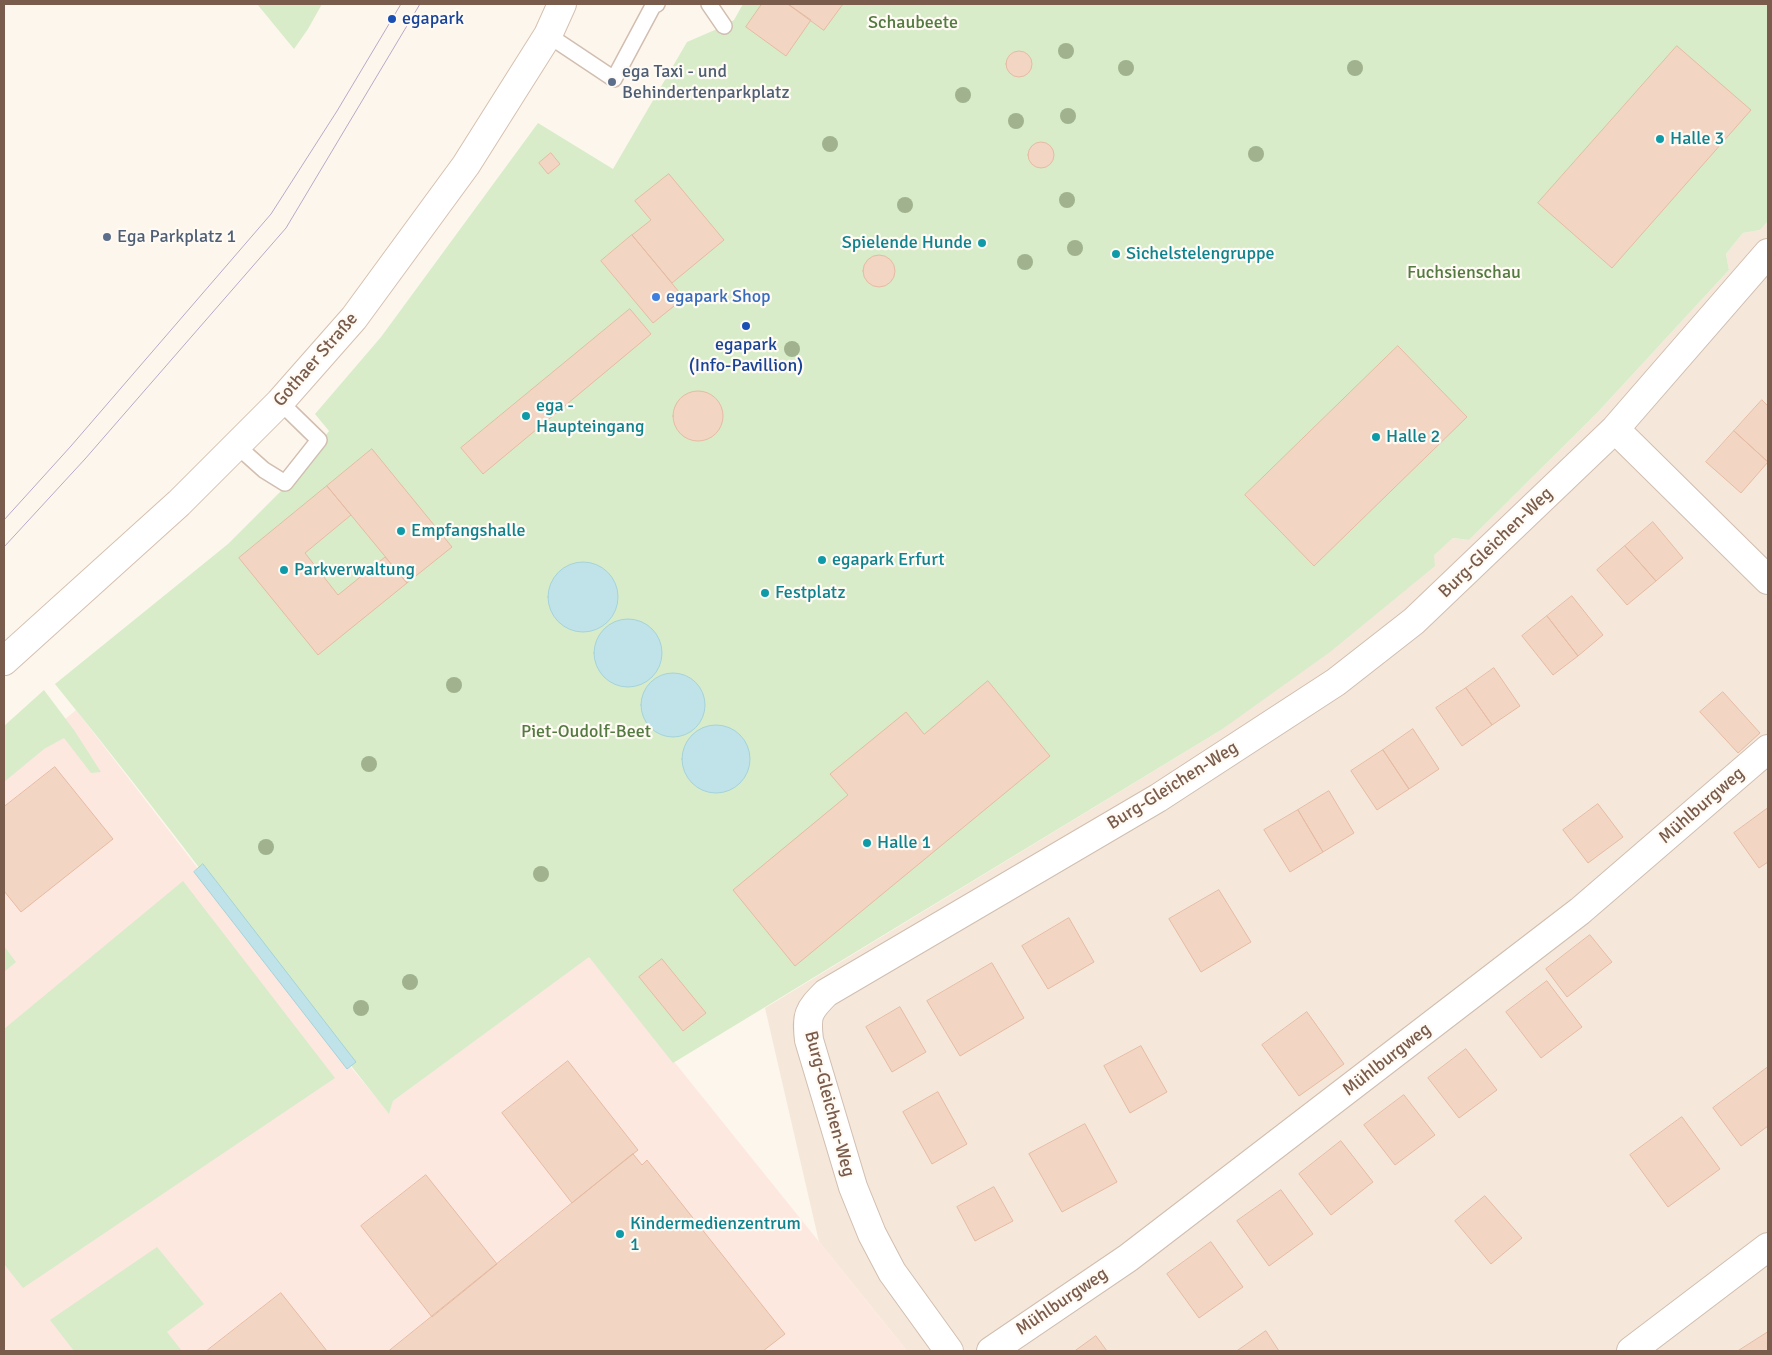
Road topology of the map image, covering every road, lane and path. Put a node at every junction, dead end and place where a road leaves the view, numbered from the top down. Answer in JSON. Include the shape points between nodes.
{"nodes":[{"id":1,"x":562,"y":4,"type":"edge"},
{"id":2,"x":657,"y":4,"type":"edge"},
{"id":3,"x":709,"y":4,"type":"edge"},
{"id":4,"x":724,"y":26,"type":"dead end"},
{"id":5,"x":548,"y":35,"type":"junction"},
{"id":6,"x":1768,"y":254,"type":"edge"},
{"id":7,"x":280,"y":402,"type":"junction"},
{"id":8,"x":1615,"y":428,"type":"junction"},
{"id":9,"x":236,"y":445,"type":"junction"},
{"id":10,"x":1768,"y":580,"type":"edge"},
{"id":11,"x":4,"y":662,"type":"edge"},
{"id":12,"x":1768,"y":750,"type":"edge"},
{"id":13,"x":1768,"y":1247,"type":"edge"},
{"id":14,"x":949,"y":1351,"type":"edge"},
{"id":15,"x":991,"y":1351,"type":"edge"},
{"id":16,"x":1631,"y":1351,"type":"edge"}],
"edges":[{"from":1,"to":5,"type":"street","name":"Gothaer Straße"},
{"from":2,"to":5,"type":"lane","via":[[614,79]]},
{"from":3,"to":4,"type":"lane"},
{"from":5,"to":7,"type":"street","name":"Gothaer Straße","via":[[422,228],[354,318]]},
{"from":6,"to":8,"type":"street","name":"Burg-Gleichen-Weg"},
{"from":7,"to":9,"type":"street","name":"Gothaer Straße"},
{"from":7,"to":9,"type":"lane","via":[[319,440],[285,483],[264,470]]},
{"from":8,"to":10,"type":"street"},
{"from":8,"to":14,"type":"street","name":"Burg-Gleichen-Weg","via":[[1414,622],[1336,682],[1158,798],[826,993],[811,1008],[807,1023],[808,1040],[859,1203],[892,1272]]},
{"from":9,"to":11,"type":"street","name":"Gothaer Straße","via":[[179,503]]},
{"from":12,"to":15,"type":"street","name":"Mühlburgweg","via":[[1580,911],[1128,1258]]},
{"from":13,"to":16,"type":"street"}]}
